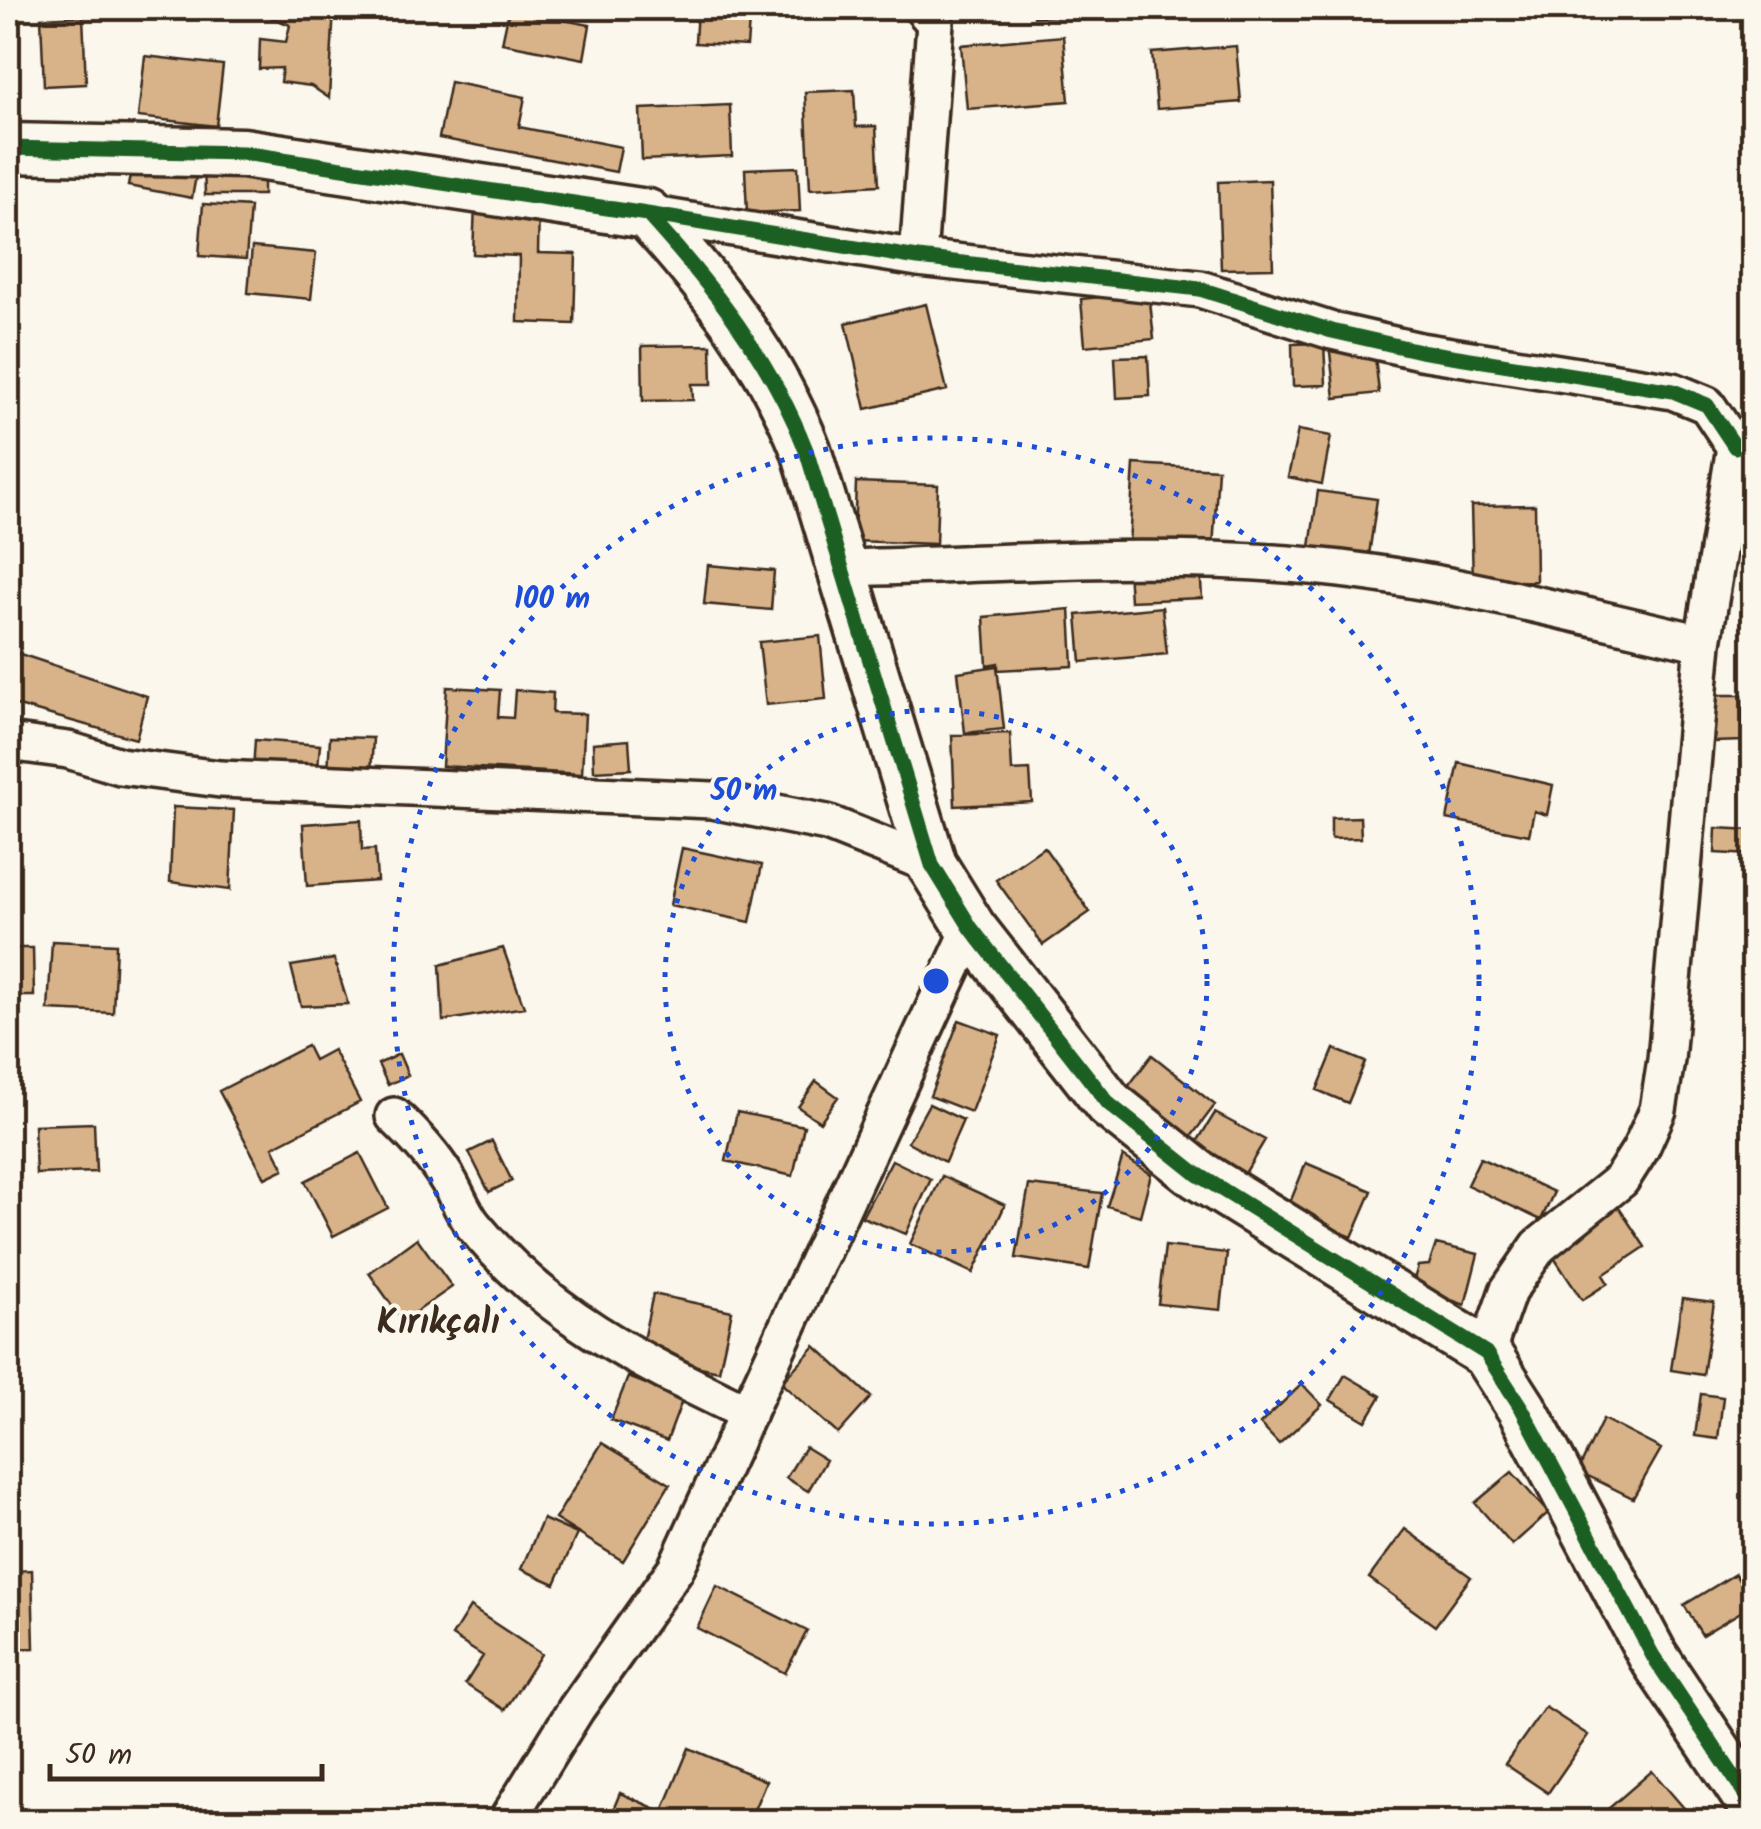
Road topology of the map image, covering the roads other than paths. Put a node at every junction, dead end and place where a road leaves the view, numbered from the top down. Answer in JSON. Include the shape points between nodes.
{"nodes":[{"id":1,"x":922,"y":8,"type":"edge"},
{"id":2,"x":8,"y":148,"type":"edge"},
{"id":3,"x":647,"y":214,"type":"junction"},
{"id":4,"x":918,"y":258,"type":"junction"},
{"id":5,"x":1744,"y":443,"type":"edge"},
{"id":6,"x":842,"y":568,"type":"junction"},
{"id":7,"x":1703,"y":643,"type":"junction"},
{"id":8,"x":8,"y":742,"type":"edge"},
{"id":9,"x":932,"y":866,"type":"junction"},
{"id":10,"x":971,"y":928,"type":"junction"},
{"id":11,"x":394,"y":1116,"type":"dead end"},
{"id":12,"x":1486,"y":1352,"type":"junction"},
{"id":13,"x":748,"y":1413,"type":"junction"},
{"id":14,"x":1754,"y":1807,"type":"edge"},
{"id":15,"x":506,"y":1822,"type":"edge"}],
"edges":[{"from":1,"to":4,"type":"street","via":[[934,23]]},
{"from":2,"to":3,"type":"street","via":[[243,153]]},
{"from":3,"to":4,"type":"street"},
{"from":3,"to":6,"type":"street","via":[[730,312],[782,390]]},
{"from":4,"to":5,"type":"street","via":[[1200,288],[1384,343],[1673,391],[1707,405]]},
{"from":5,"to":7,"type":"street"},
{"from":6,"to":7,"type":"street","via":[[1204,559],[1324,567],[1471,591]]},
{"from":6,"to":9,"type":"street"},
{"from":7,"to":12,"type":"street","via":[[1658,1110],[1621,1180],[1539,1246],[1508,1291]]},
{"from":8,"to":9,"type":"street","via":[[220,779],[712,800],[827,823]]},
{"from":9,"to":10,"type":"street"},
{"from":10,"to":12,"type":"street","via":[[1110,1104],[1197,1174]]},
{"from":10,"to":13,"type":"street"},
{"from":11,"to":13,"type":"street","via":[[426,1147],[472,1224],[574,1322]]},
{"from":12,"to":14,"type":"street","via":[[1653,1656]]},
{"from":13,"to":15,"type":"street","via":[[676,1568],[576,1708]]}]}
